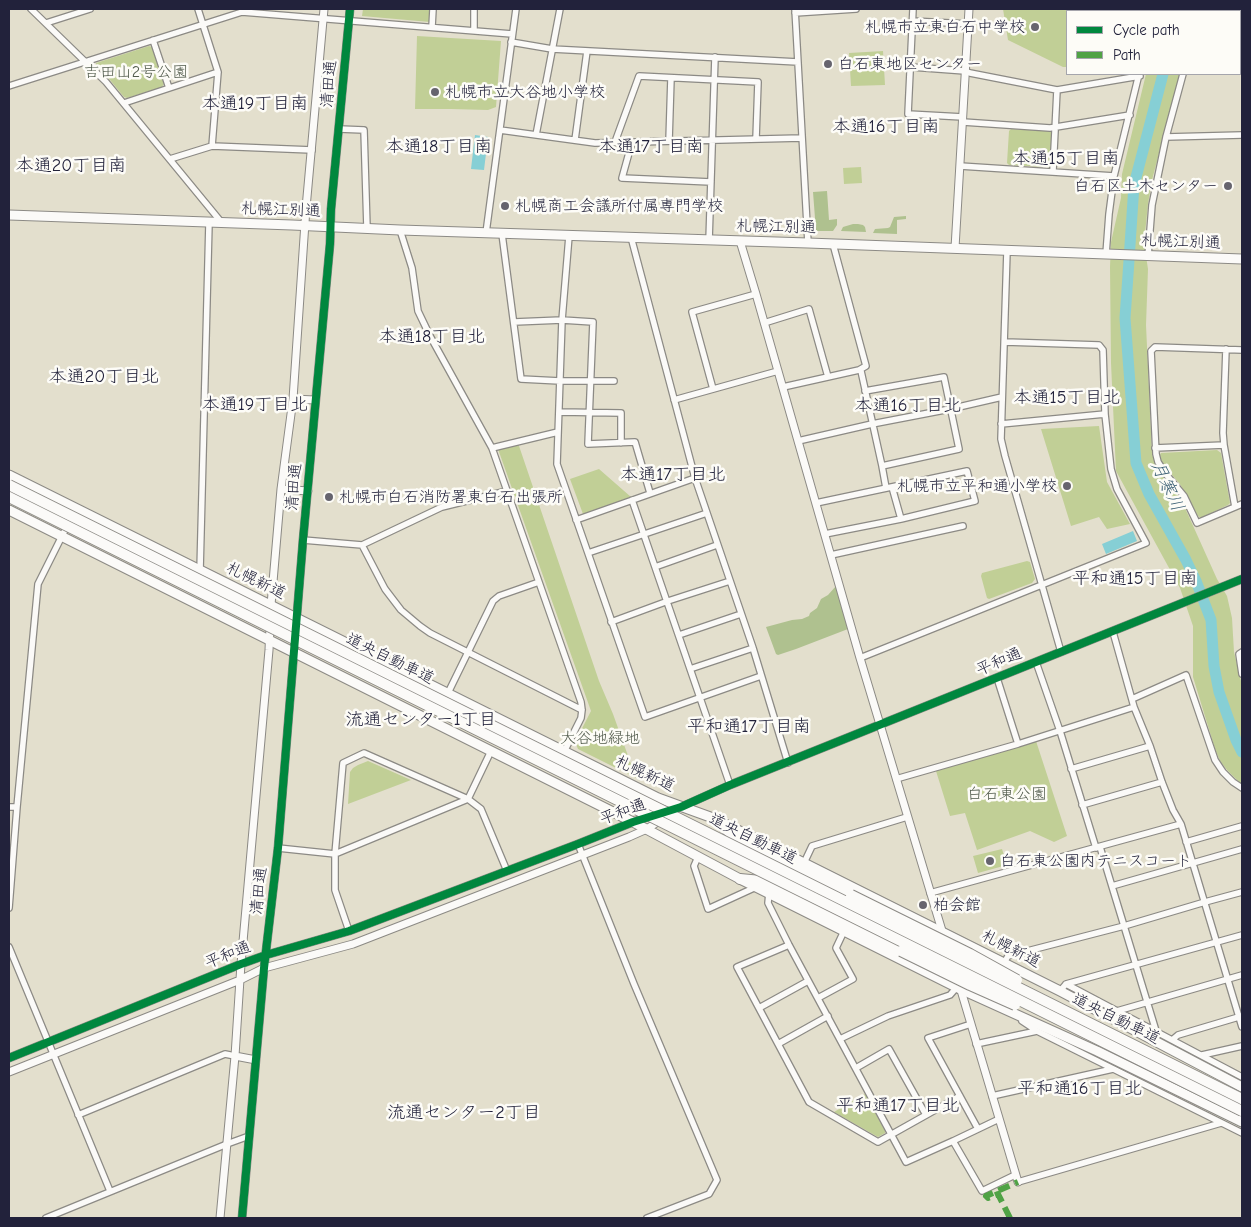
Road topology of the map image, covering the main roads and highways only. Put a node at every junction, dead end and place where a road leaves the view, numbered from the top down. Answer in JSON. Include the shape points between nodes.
{"nodes":[{"id":1,"x":9,"y":215,"type":"edge"},
{"id":2,"x":1242,"y":259,"type":"edge"},
{"id":3,"x":9,"y":475,"type":"edge"},
{"id":4,"x":9,"y":485,"type":"edge"},
{"id":5,"x":9,"y":497,"type":"edge"},
{"id":6,"x":9,"y":510,"type":"edge"},
{"id":7,"x":713,"y":818,"type":"junction"},
{"id":8,"x":740,"y":879,"type":"junction"},
{"id":9,"x":1070,"y":1025,"type":"junction"},
{"id":10,"x":1125,"y":1041,"type":"junction"},
{"id":11,"x":1242,"y":1088,"type":"edge"},
{"id":12,"x":1242,"y":1099,"type":"edge"},
{"id":13,"x":1242,"y":1111,"type":"edge"},
{"id":14,"x":1242,"y":1122,"type":"edge"}],
"edges":[{"from":1,"to":2,"type":"highway","name":"札幌江別通"},
{"from":3,"to":7,"type":"highway","name":"札幌新道","via":[[658,798]]},
{"from":4,"to":10,"type":"highway","name":"道央自動車道","bridge":true},
{"from":5,"to":9,"type":"highway","name":"道央自動車道","bridge":true},
{"from":6,"to":8,"type":"highway","via":[[647,829]]},
{"from":7,"to":10,"type":"highway","bridge":true,"via":[[735,838],[970,954]]},
{"from":7,"to":11,"type":"highway","name":"札幌新道","via":[[1004,963],[1065,990]]},
{"from":8,"to":9,"type":"highway","bridge":true,"via":[[761,881],[970,985]]},
{"from":8,"to":14,"type":"highway","via":[[958,988]]},
{"from":9,"to":13,"type":"highway","name":"道央自動車道","bridge":true},
{"from":10,"to":12,"type":"highway","name":"道央自動車道","bridge":true}]}
